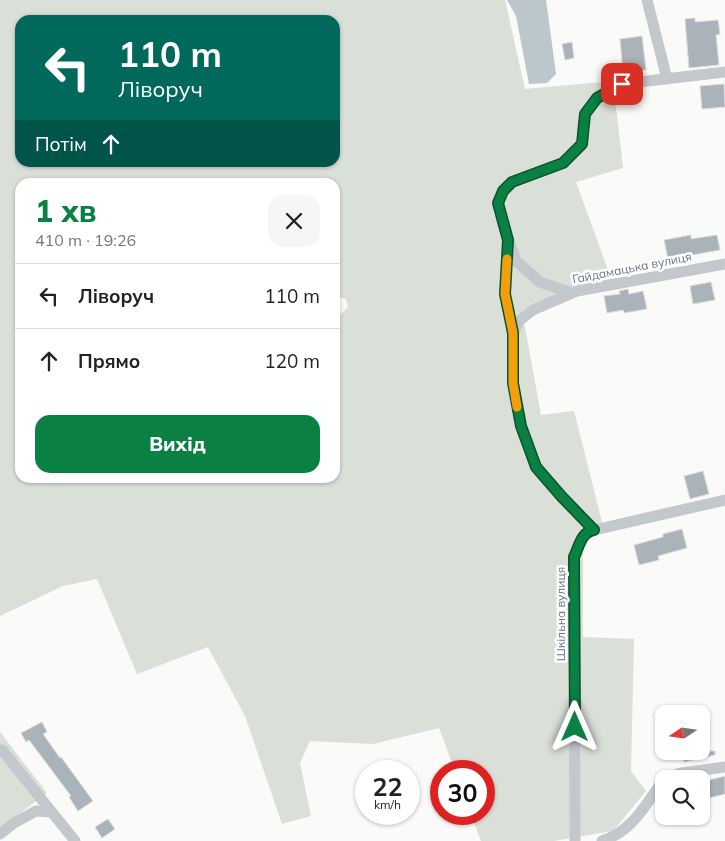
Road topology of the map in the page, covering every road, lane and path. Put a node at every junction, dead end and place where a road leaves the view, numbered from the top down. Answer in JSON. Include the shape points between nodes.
{"nodes":[{"id":1,"x":647,"y":0,"type":"edge"},
{"id":2,"x":725,"y":72,"type":"edge"},
{"id":3,"x":667,"y":78,"type":"junction"},
{"id":4,"x":508,"y":240,"type":"junction"},
{"id":5,"x":725,"y":264,"type":"edge"},
{"id":6,"x":572,"y":294,"type":"junction"},
{"id":7,"x":513,"y":333,"type":"junction"},
{"id":8,"x":725,"y":500,"type":"edge"},
{"id":9,"x":594,"y":530,"type":"junction"},
{"id":10,"x":2,"y":750,"type":"dead end"},
{"id":11,"x":725,"y":767,"type":"edge"},
{"id":12,"x":703,"y":770,"type":"edge"},
{"id":13,"x":655,"y":792,"type":"edge"},
{"id":14,"x":52,"y":812,"type":"junction"},
{"id":15,"x":0,"y":834,"type":"edge"},
{"id":16,"x":75,"y":841,"type":"edge"},
{"id":17,"x":575,"y":841,"type":"edge"},
{"id":18,"x":602,"y":841,"type":"edge"}],
"edges":[{"from":1,"to":3,"type":"street"},
{"from":2,"to":3,"type":"street"},
{"from":3,"to":4,"type":"street","via":[[622,84],[597,98],[585,114],[582,144],[563,163],[512,182],[503,191],[498,203]]},
{"from":4,"to":6,"type":"street","via":[[516,261],[540,282]]},
{"from":4,"to":7,"type":"street","via":[[505,294]]},
{"from":5,"to":6,"type":"street","name":"Гайдамацька вулиця"},
{"from":6,"to":7,"type":"street","name":"Гайдамацька вулиця","via":[[533,310],[519,320]]},
{"from":7,"to":9,"type":"street","via":[[513,383],[521,426],[536,467]]},
{"from":8,"to":9,"type":"street"},
{"from":9,"to":17,"type":"street","name":"Шкільна вулиця","via":[[583,537],[574,557]]},
{"from":10,"to":14,"type":"street"},
{"from":11,"to":12,"type":"street"},
{"from":13,"to":18,"type":"street","via":[[634,822],[616,837]]},
{"from":14,"to":15,"type":"street","via":[[36,811]]},
{"from":14,"to":16,"type":"street"}]}
